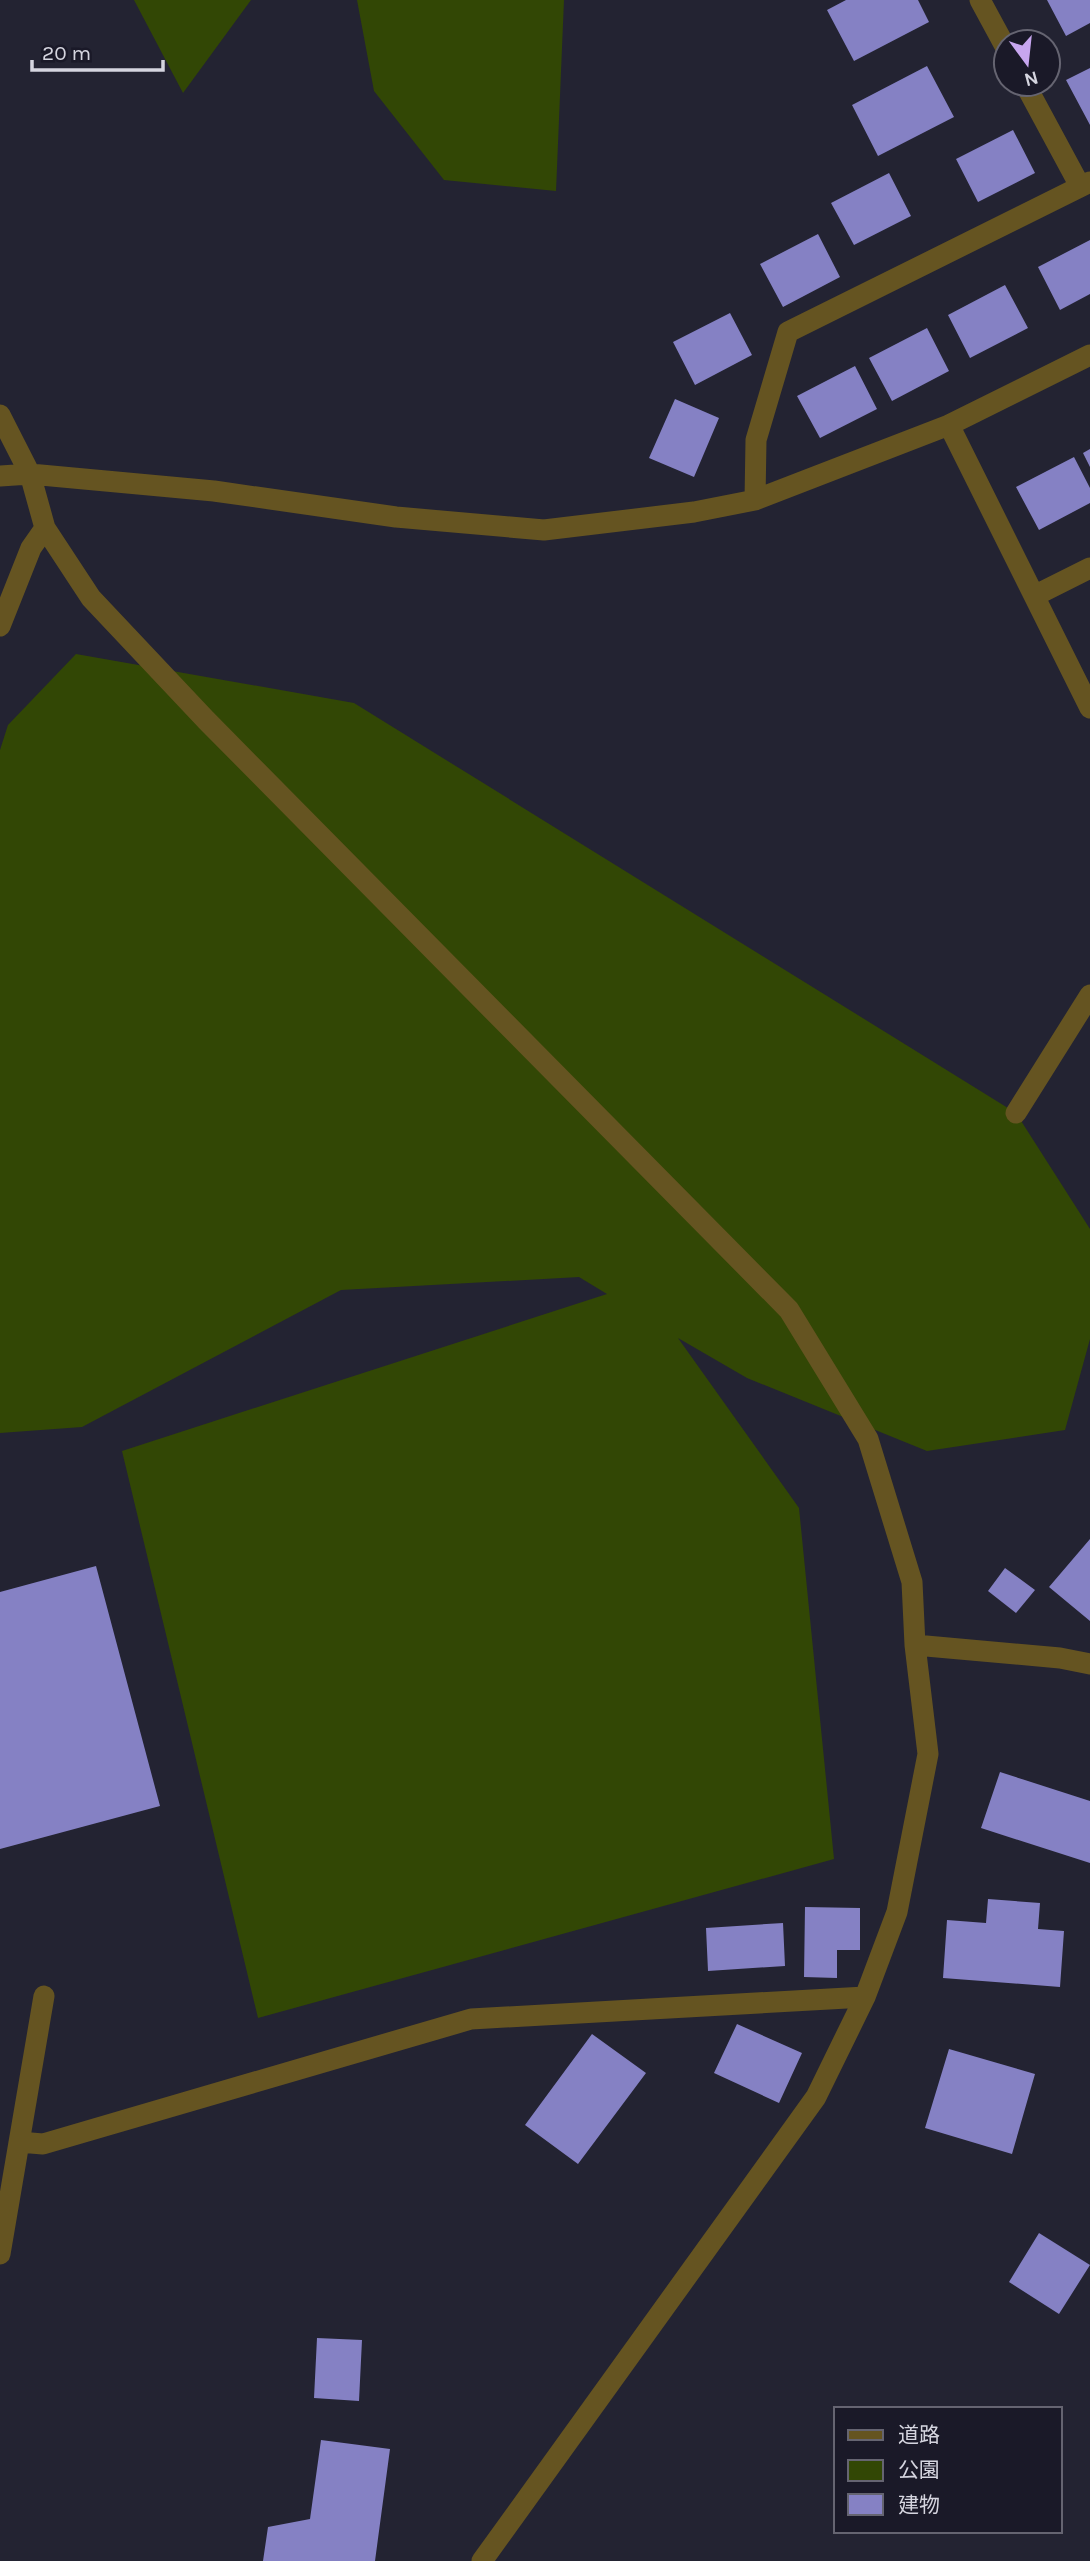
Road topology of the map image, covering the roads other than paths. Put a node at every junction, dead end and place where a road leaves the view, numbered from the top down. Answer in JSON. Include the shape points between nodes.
{"nodes":[{"id":1,"x":981,"y":0,"type":"edge"},
{"id":2,"x":996,"y":28,"type":"edge"},
{"id":3,"x":1033,"y":98,"type":"edge"},
{"id":4,"x":1085,"y":184,"type":"edge"},
{"id":5,"x":1090,"y":355,"type":"edge"},
{"id":6,"x":0,"y":415,"type":"edge"},
{"id":7,"x":949,"y":425,"type":"junction"},
{"id":8,"x":30,"y":474,"type":"junction"},
{"id":9,"x":0,"y":475,"type":"edge"},
{"id":10,"x":755,"y":500,"type":"junction"},
{"id":11,"x":46,"y":527,"type":"junction"},
{"id":12,"x":1090,"y":568,"type":"edge"},
{"id":13,"x":1036,"y":595,"type":"junction"},
{"id":14,"x":0,"y":626,"type":"edge"},
{"id":15,"x":1090,"y":708,"type":"edge"},
{"id":16,"x":1090,"y":995,"type":"edge"},
{"id":17,"x":1016,"y":1113,"type":"dead end"},
{"id":18,"x":915,"y":1645,"type":"junction"},
{"id":19,"x":1090,"y":1664,"type":"edge"},
{"id":20,"x":44,"y":1996,"type":"dead end"},
{"id":21,"x":865,"y":1997,"type":"junction"},
{"id":22,"x":19,"y":2142,"type":"junction"},
{"id":23,"x":0,"y":2254,"type":"edge"},
{"id":24,"x":482,"y":2561,"type":"edge"}],
"edges":[{"from":1,"to":2,"type":"street"},
{"from":3,"to":4,"type":"street"},
{"from":4,"to":10,"type":"street","via":[[788,332],[756,440]]},
{"from":5,"to":7,"type":"street"},
{"from":6,"to":8,"type":"street"},
{"from":7,"to":10,"type":"street"},
{"from":7,"to":13,"type":"street"},
{"from":8,"to":9,"type":"street"},
{"from":8,"to":10,"type":"street","via":[[544,530]]},
{"from":8,"to":11,"type":"street"},
{"from":11,"to":14,"type":"street","via":[[31,548]]},
{"from":11,"to":18,"type":"street","via":[[91,598],[110,619],[789,1310],[868,1438],[912,1582]]},
{"from":12,"to":13,"type":"street"},
{"from":13,"to":15,"type":"street"},
{"from":16,"to":17,"type":"street"},
{"from":18,"to":19,"type":"street"},
{"from":18,"to":21,"type":"street","via":[[929,1754],[897,1912]]},
{"from":20,"to":22,"type":"street"},
{"from":21,"to":22,"type":"street","via":[[471,2019],[43,2144]]},
{"from":21,"to":24,"type":"street","via":[[816,2097]]},
{"from":22,"to":23,"type":"street"}]}
